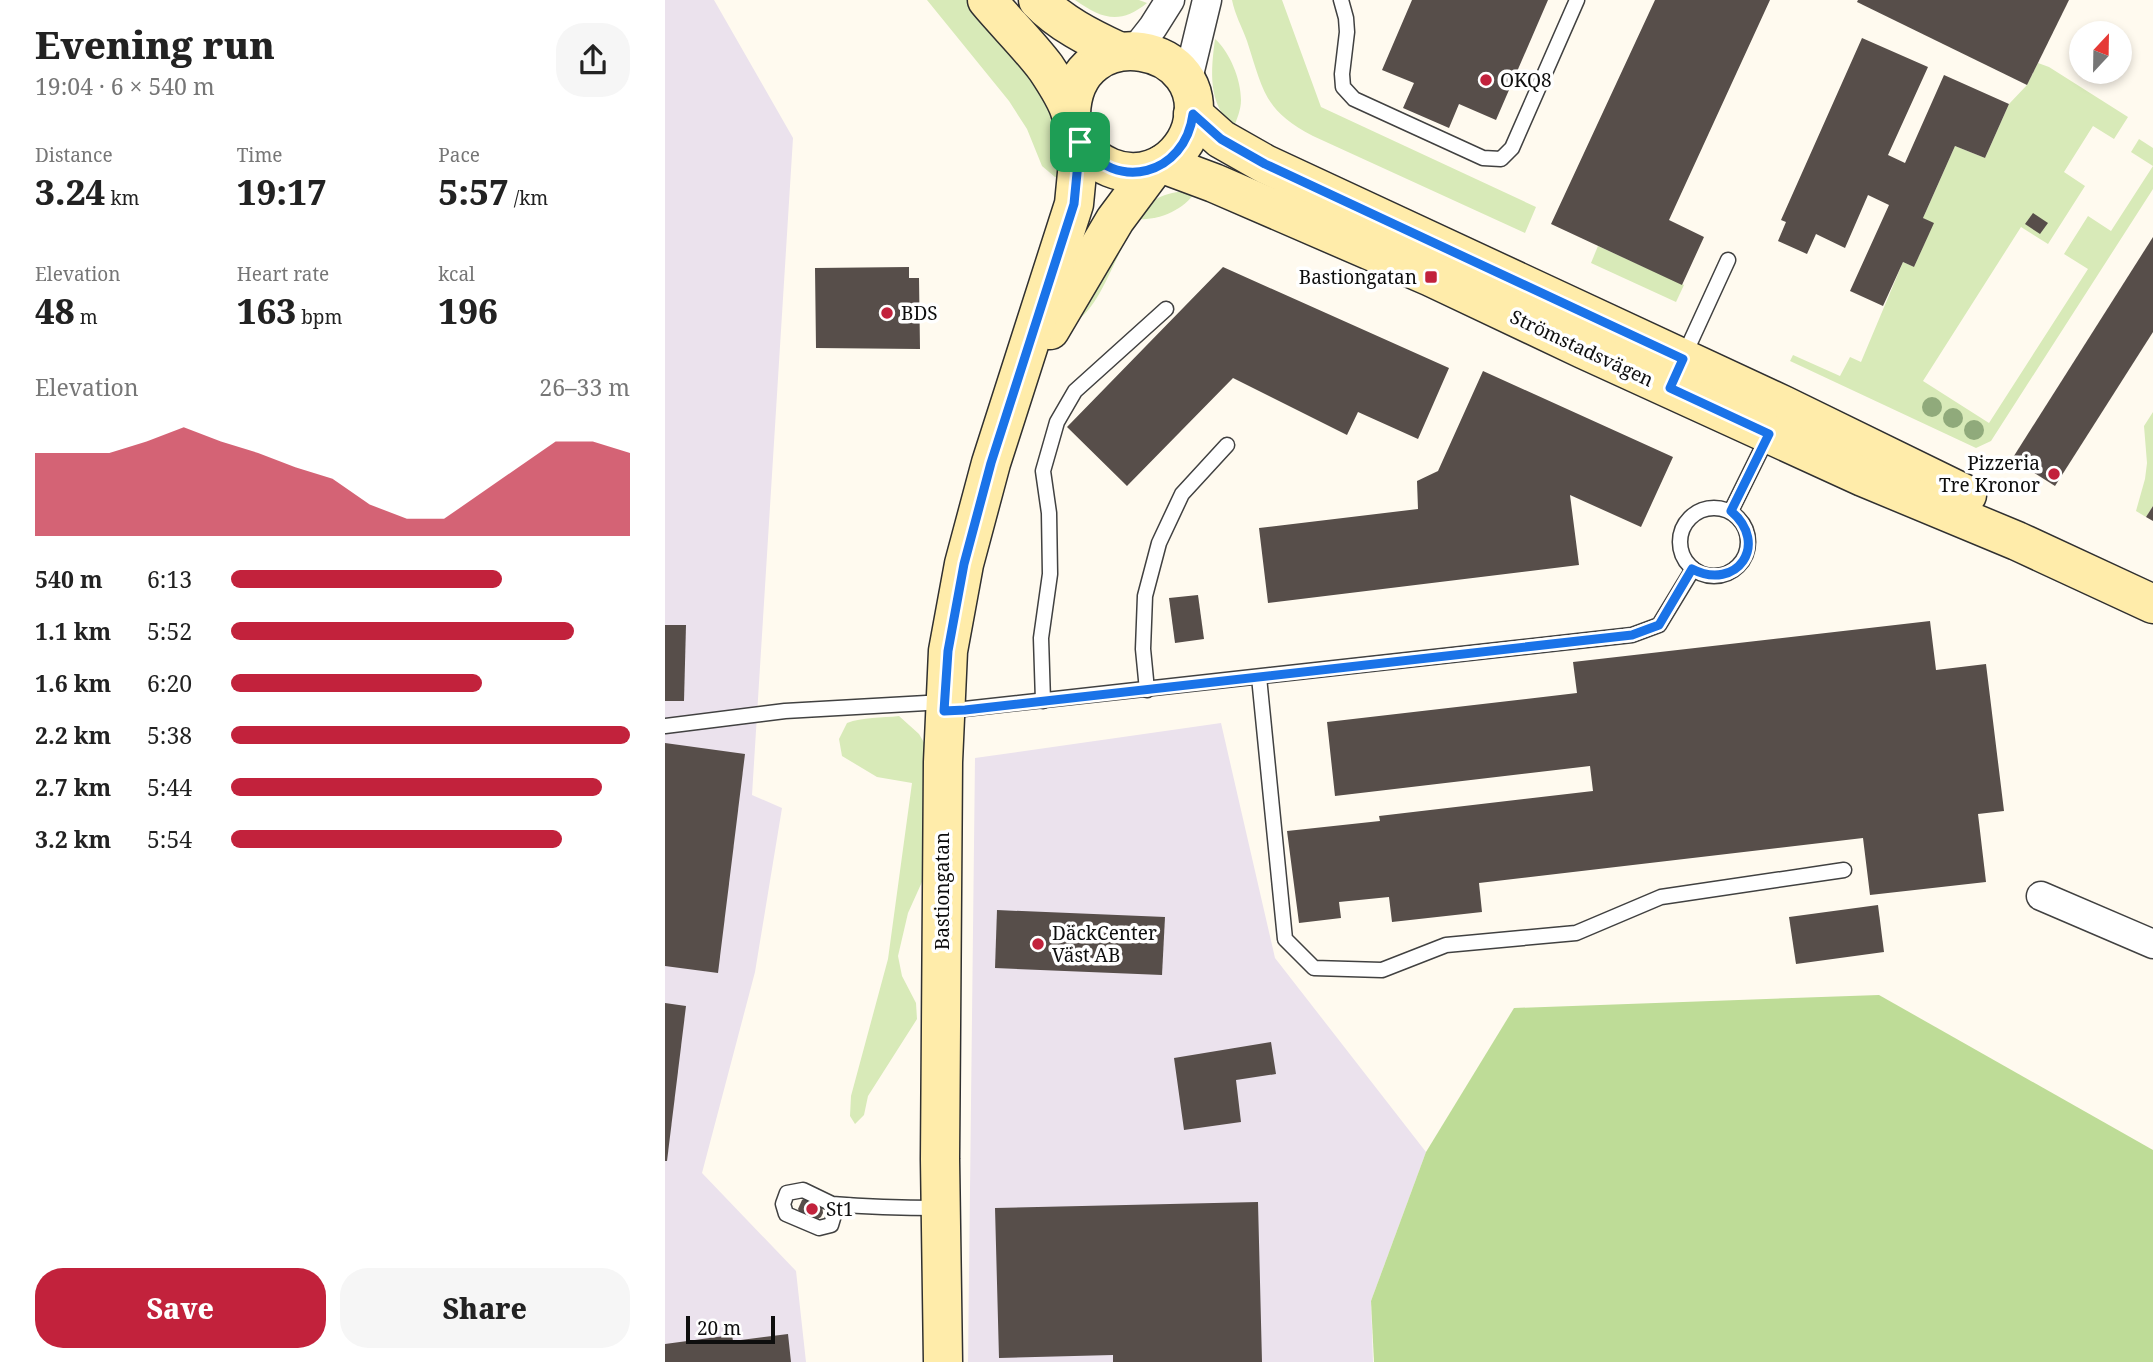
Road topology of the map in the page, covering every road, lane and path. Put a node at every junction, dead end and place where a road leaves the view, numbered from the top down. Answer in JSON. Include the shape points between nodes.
{"nodes":[{"id":1,"x":987,"y":0,"type":"edge"},
{"id":2,"x":1038,"y":0,"type":"edge"},
{"id":3,"x":1170,"y":0,"type":"edge"},
{"id":4,"x":1207,"y":0,"type":"edge"},
{"id":5,"x":1341,"y":0,"type":"edge"},
{"id":6,"x":1577,"y":0,"type":"edge"},
{"id":7,"x":1127,"y":51,"type":"junction"},
{"id":8,"x":1190,"y":99,"type":"junction"},
{"id":9,"x":1076,"y":128,"type":"junction"},
{"id":10,"x":1158,"y":166,"type":"junction"},
{"id":11,"x":1728,"y":260,"type":"dead end"},
{"id":12,"x":1166,"y":309,"type":"dead end"},
{"id":13,"x":1677,"y":374,"type":"junction"},
{"id":14,"x":1776,"y":419,"type":"junction"},
{"id":15,"x":1003,"y":427,"type":"junction"},
{"id":16,"x":1227,"y":445,"type":"dead end"},
{"id":17,"x":1731,"y":511,"type":"junction"},
{"id":18,"x":1692,"y":569,"type":"junction"},
{"id":19,"x":2153,"y":582,"type":"edge"},
{"id":20,"x":2153,"y":604,"type":"edge"},
{"id":21,"x":1259,"y":677,"type":"junction"},
{"id":22,"x":1147,"y":690,"type":"junction"},
{"id":23,"x":1043,"y":701,"type":"junction"},
{"id":24,"x":945,"y":706,"type":"junction"},
{"id":25,"x":665,"y":726,"type":"edge"},
{"id":26,"x":1844,"y":870,"type":"dead end"},
{"id":27,"x":2042,"y":897,"type":"dead end"},
{"id":28,"x":2153,"y":944,"type":"edge"},
{"id":29,"x":837,"y":1205,"type":"dead end"},
{"id":30,"x":941,"y":1209,"type":"junction"},
{"id":31,"x":943,"y":1362,"type":"edge"}],
"edges":[{"from":1,"to":9,"type":"main road","via":[[1046,69]]},
{"from":2,"to":7,"type":"main road","via":[[1085,35]]},
{"from":3,"to":7,"type":"street","via":[[1153,27]]},
{"from":4,"to":8,"type":"street"},
{"from":5,"to":6,"type":"lane","via":[[1347,32],[1343,87],[1354,99],[1492,160],[1501,159],[1512,148]]},
{"from":7,"to":8,"type":"main road","via":[[1166,60],[1181,74]]},
{"from":7,"to":9,"type":"main road","via":[[1099,60],[1084,74],[1074,93]]},
{"from":8,"to":10,"type":"main road","via":[[1189,134],[1178,152]]},
{"from":8,"to":13,"type":"main road","name":"Strömstadsvägen","via":[[1221,139],[1265,164]]},
{"from":9,"to":10,"type":"main road","via":[[1099,162],[1116,170],[1135,172]]},
{"from":9,"to":15,"type":"main road","name":"Bastiongatan","via":[[1074,204]]},
{"from":10,"to":13,"type":"main road","name":"Strömstadsvägen","via":[[1215,183],[1431,277]]},
{"from":10,"to":15,"type":"main road","name":"Bastiongatan","via":[[1115,220],[1057,316]]},
{"from":11,"to":13,"type":"lane"},
{"from":12,"to":23,"type":"lane","via":[[1075,391],[1057,422],[1043,471],[1050,574],[1041,638]]},
{"from":13,"to":14,"type":"main road","name":"Strömstadsvägen"},
{"from":14,"to":17,"type":"lane"},
{"from":14,"to":19,"type":"main road","name":"Strömstadsvägen","via":[[1877,450]]},
{"from":14,"to":20,"type":"main road","name":"Strömstadsvägen","via":[[1863,477]]},
{"from":15,"to":24,"type":"main road","name":"Bastiongatan","via":[[964,564],[948,651]]},
{"from":16,"to":22,"type":"lane","via":[[1182,494],[1159,543],[1145,596]]},
{"from":17,"to":18,"type":"lane","via":[[1709,507],[1682,527],[1680,550]]},
{"from":17,"to":18,"type":"lane","via":[[1749,539],[1743,561],[1714,576]]},
{"from":18,"to":21,"type":"lane","via":[[1659,625],[1632,635]]},
{"from":21,"to":22,"type":"lane"},
{"from":21,"to":26,"type":"lane","via":[[1285,939],[1314,968],[1382,970],[1446,945],[1576,933],[1661,897]]},
{"from":22,"to":23,"type":"lane"},
{"from":23,"to":24,"type":"lane"},
{"from":24,"to":25,"type":"lane","via":[[785,711]]},
{"from":24,"to":30,"type":"main road","name":"Bastiongatan"},
{"from":27,"to":28,"type":"street"},
{"from":29,"to":30,"type":"lane"},
{"from":30,"to":31,"type":"main road","name":"Bastiongatan"}]}
